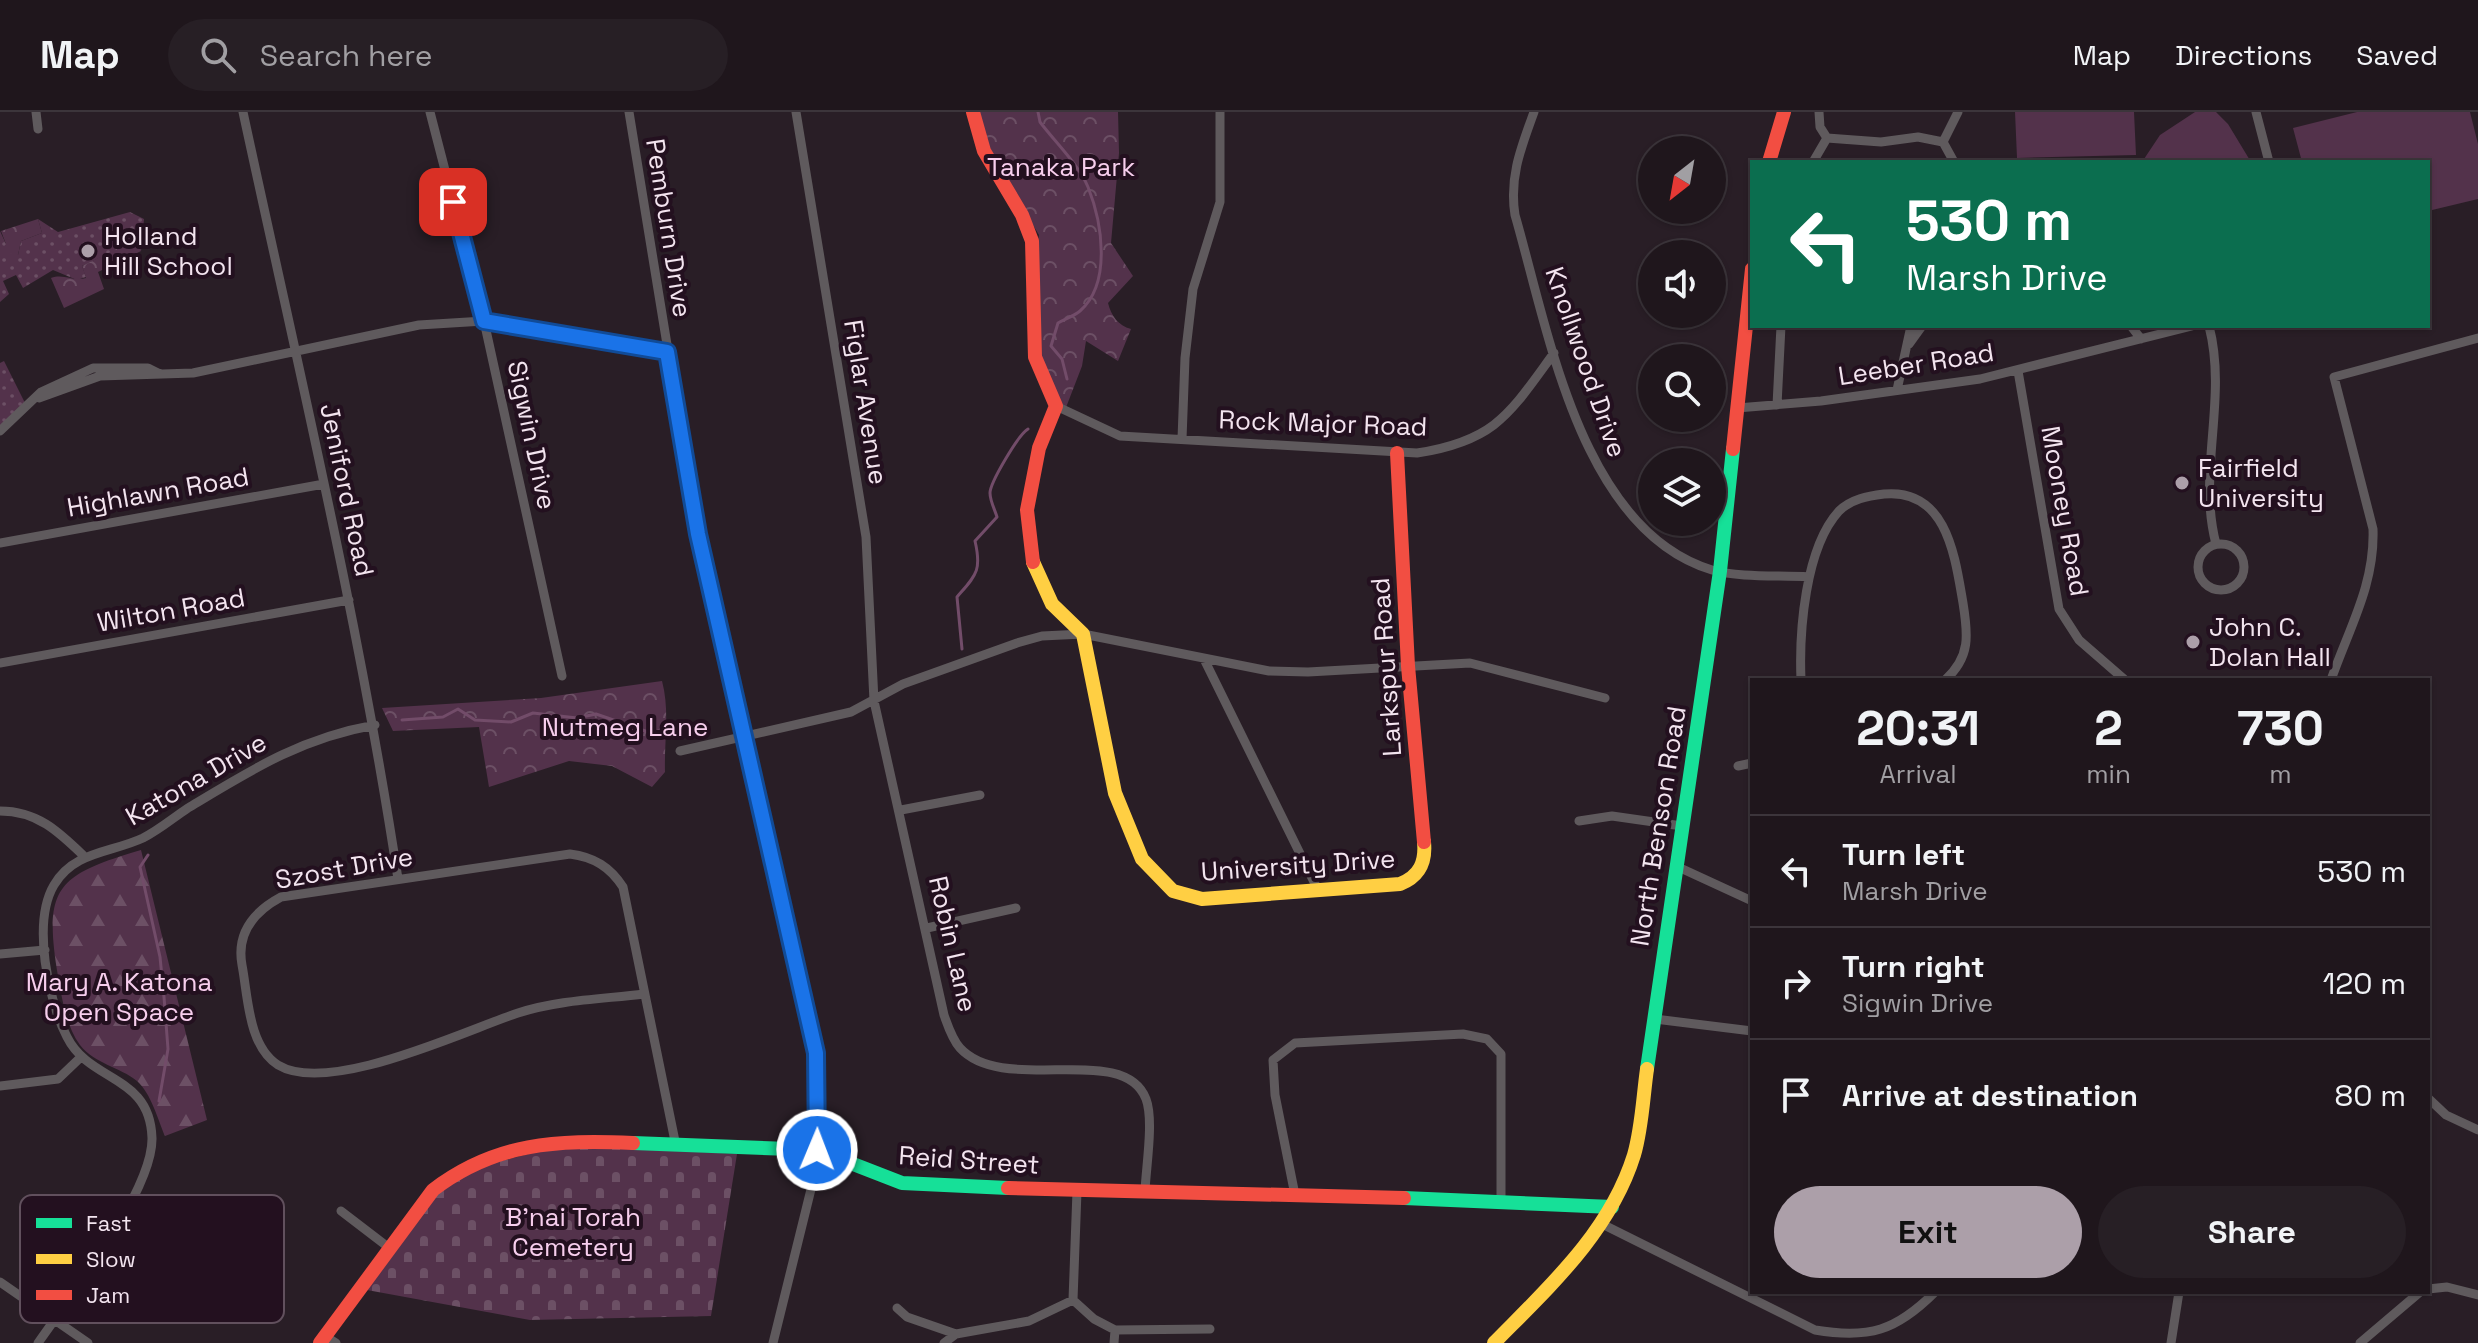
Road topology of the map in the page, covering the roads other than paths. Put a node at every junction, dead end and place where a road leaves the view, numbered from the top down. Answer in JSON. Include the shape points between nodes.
{"nodes":[{"id":1,"x":36,"y":112,"type":"edge"},
{"id":2,"x":243,"y":112,"type":"edge"},
{"id":3,"x":430,"y":112,"type":"edge"},
{"id":4,"x":629,"y":112,"type":"edge"},
{"id":5,"x":796,"y":112,"type":"edge"},
{"id":6,"x":973,"y":112,"type":"edge"},
{"id":7,"x":1220,"y":112,"type":"edge"},
{"id":8,"x":1534,"y":112,"type":"edge"},
{"id":9,"x":1784,"y":112,"type":"edge"},
{"id":10,"x":1819,"y":112,"type":"edge"},
{"id":11,"x":1958,"y":112,"type":"edge"},
{"id":12,"x":2256,"y":112,"type":"edge"},
{"id":13,"x":38,"y":129,"type":"dead end"},
{"id":14,"x":1827,"y":138,"type":"junction"},
{"id":15,"x":1943,"y":142,"type":"junction"},
{"id":16,"x":1770,"y":160,"type":"edge"},
{"id":17,"x":1814,"y":160,"type":"edge"},
{"id":18,"x":1953,"y":160,"type":"edge"},
{"id":19,"x":2268,"y":160,"type":"edge"},
{"id":20,"x":1750,"y":288,"type":"edge"},
{"id":21,"x":484,"y":321,"type":"junction"},
{"id":22,"x":1781,"y":328,"type":"edge"},
{"id":23,"x":1911,"y":328,"type":"edge"},
{"id":24,"x":1921,"y":328,"type":"edge"},
{"id":25,"x":2133,"y":328,"type":"edge"},
{"id":26,"x":2184,"y":328,"type":"edge"},
{"id":27,"x":2209,"y":328,"type":"edge"},
{"id":28,"x":2478,"y":338,"type":"edge"},
{"id":29,"x":2141,"y":339,"type":"junction"},
{"id":30,"x":1907,"y":347,"type":"junction"},
{"id":31,"x":667,"y":352,"type":"junction"},
{"id":32,"x":295,"y":353,"type":"junction"},
{"id":33,"x":1554,"y":353,"type":"junction"},
{"id":34,"x":2018,"y":371,"type":"junction"},
{"id":35,"x":1897,"y":390,"type":"junction"},
{"id":36,"x":1777,"y":405,"type":"junction"},
{"id":37,"x":1056,"y":406,"type":"junction"},
{"id":38,"x":1737,"y":408,"type":"junction"},
{"id":39,"x":0,"y":431,"type":"edge"},
{"id":40,"x":1182,"y":439,"type":"junction"},
{"id":41,"x":1397,"y":453,"type":"junction"},
{"id":42,"x":324,"y":484,"type":"junction"},
{"id":43,"x":0,"y":543,"type":"edge"},
{"id":44,"x":2216,"y":544,"type":"junction"},
{"id":45,"x":1720,"y":571,"type":"junction"},
{"id":46,"x":1809,"y":577,"type":"junction"},
{"id":47,"x":349,"y":600,"type":"junction"},
{"id":48,"x":1083,"y":634,"type":"junction"},
{"id":49,"x":1204,"y":659,"type":"junction"},
{"id":50,"x":0,"y":663,"type":"edge"},
{"id":51,"x":1408,"y":666,"type":"junction"},
{"id":52,"x":562,"y":676,"type":"dead end"},
{"id":53,"x":1801,"y":678,"type":"edge"},
{"id":54,"x":1947,"y":678,"type":"edge"},
{"id":55,"x":2123,"y":678,"type":"edge"},
{"id":56,"x":2332,"y":678,"type":"edge"},
{"id":57,"x":1605,"y":698,"type":"dead end"},
{"id":58,"x":874,"y":701,"type":"junction"},
{"id":59,"x":375,"y":725,"type":"junction"},
{"id":60,"x":744,"y":739,"type":"junction"},
{"id":61,"x":680,"y":751,"type":"dead end"},
{"id":62,"x":1750,"y":763,"type":"edge"},
{"id":63,"x":1738,"y":766,"type":"dead end"},
{"id":64,"x":980,"y":795,"type":"dead end"},
{"id":65,"x":901,"y":810,"type":"junction"},
{"id":66,"x":0,"y":811,"type":"edge"},
{"id":67,"x":1579,"y":821,"type":"dead end"},
{"id":68,"x":1682,"y":826,"type":"junction"},
{"id":69,"x":85,"y":857,"type":"junction"},
{"id":70,"x":1676,"y":866,"type":"junction"},
{"id":71,"x":1417,"y":875,"type":"joint"},
{"id":72,"x":398,"y":879,"type":"junction"},
{"id":73,"x":1317,"y":888,"type":"junction"},
{"id":74,"x":1750,"y":900,"type":"edge"},
{"id":75,"x":1016,"y":908,"type":"dead end"},
{"id":76,"x":927,"y":928,"type":"junction"},
{"id":77,"x":45,"y":950,"type":"junction"},
{"id":78,"x":0,"y":954,"type":"edge"},
{"id":79,"x":644,"y":994,"type":"junction"},
{"id":80,"x":1655,"y":1019,"type":"junction"},
{"id":81,"x":1750,"y":1031,"type":"edge"},
{"id":82,"x":81,"y":1057,"type":"junction"},
{"id":83,"x":0,"y":1086,"type":"edge"},
{"id":84,"x":2430,"y":1100,"type":"edge"},
{"id":85,"x":2478,"y":1130,"type":"edge"},
{"id":86,"x":676,"y":1146,"type":"junction"},
{"id":87,"x":817,"y":1150,"type":"junction"},
{"id":88,"x":1077,"y":1191,"type":"junction"},
{"id":89,"x":1145,"y":1191,"type":"junction"},
{"id":90,"x":134,"y":1195,"type":"edge"},
{"id":91,"x":1295,"y":1195,"type":"junction"},
{"id":92,"x":1501,"y":1201,"type":"junction"},
{"id":93,"x":1612,"y":1207,"type":"junction"},
{"id":94,"x":341,"y":1211,"type":"dead end"},
{"id":95,"x":1602,"y":1224,"type":"junction"},
{"id":96,"x":388,"y":1247,"type":"junction"},
{"id":97,"x":0,"y":1282,"type":"edge"},
{"id":98,"x":2430,"y":1289,"type":"edge"},
{"id":99,"x":1933,"y":1294,"type":"edge"},
{"id":100,"x":2179,"y":1294,"type":"edge"},
{"id":101,"x":2418,"y":1294,"type":"edge"},
{"id":102,"x":20,"y":1295,"type":"edge"},
{"id":103,"x":2478,"y":1295,"type":"edge"},
{"id":104,"x":1073,"y":1300,"type":"junction"},
{"id":105,"x":897,"y":1308,"type":"dead end"},
{"id":106,"x":52,"y":1323,"type":"edge"},
{"id":107,"x":62,"y":1323,"type":"edge"},
{"id":108,"x":1210,"y":1329,"type":"dead end"},
{"id":109,"x":1115,"y":1330,"type":"junction"},
{"id":110,"x":956,"y":1334,"type":"junction"},
{"id":111,"x":327,"y":1341,"type":"edge"},
{"id":112,"x":38,"y":1343,"type":"edge"},
{"id":113,"x":88,"y":1343,"type":"edge"},
{"id":114,"x":773,"y":1343,"type":"edge"},
{"id":115,"x":944,"y":1343,"type":"edge"},
{"id":116,"x":1114,"y":1343,"type":"edge"},
{"id":117,"x":1494,"y":1343,"type":"edge"},
{"id":118,"x":2171,"y":1343,"type":"edge"},
{"id":119,"x":2360,"y":1343,"type":"edge"}],
"edges":[{"from":1,"to":13,"type":"street"},
{"from":2,"to":32,"type":"street","name":"Jeniford Road"},
{"from":3,"to":21,"type":"street","name":"Sigwin Drive"},
{"from":4,"to":31,"type":"street","name":"Pemburn Drive"},
{"from":5,"to":58,"type":"street","name":"Figlar Avenue","via":[[866,537]]},
{"from":6,"to":37,"type":"street","via":[[984,151],[1032,241],[1035,357]]},
{"from":7,"to":40,"type":"street","via":[[1220,202],[1193,289]]},
{"from":8,"to":33,"type":"street","name":"Knollwood Drive","via":[[1511,191]]},
{"from":9,"to":16,"type":"street"},
{"from":10,"to":14,"type":"street"},
{"from":11,"to":15,"type":"street"},
{"from":12,"to":19,"type":"street"},
{"from":14,"to":15,"type":"street","via":[[1881,142],[1918,137]]},
{"from":14,"to":17,"type":"street"},
{"from":15,"to":18,"type":"street"},
{"from":20,"to":38,"type":"street","name":"North Benson Road"},
{"from":21,"to":31,"type":"street"},
{"from":21,"to":32,"type":"street","via":[[419,325]]},
{"from":21,"to":52,"type":"street","name":"Sigwin Drive"},
{"from":22,"to":36,"type":"street"},
{"from":23,"to":30,"type":"street"},
{"from":24,"to":30,"type":"street"},
{"from":25,"to":29,"type":"street"},
{"from":26,"to":29,"type":"street","name":"Leeber Road"},
{"from":27,"to":44,"type":"street","via":[[2218,386],[2208,495]]},
{"from":28,"to":56,"type":"street","via":[[2334,377],[2373,529],[2374,552],[2361,608]]},
{"from":29,"to":34,"type":"street","name":"Leeber Road"},
{"from":30,"to":35,"type":"street"},
{"from":31,"to":60,"type":"street","name":"Pemburn Drive","via":[[698,534]]},
{"from":32,"to":39,"type":"street","via":[[193,373],[100,376],[39,398]]},
{"from":32,"to":42,"type":"street","name":"Jeniford Road"},
{"from":33,"to":41,"type":"street","name":"Rock Major Road","via":[[1510,413],[1488,431],[1452,446]]},
{"from":33,"to":45,"type":"street","name":"Knollwood Drive","via":[[1583,440],[1603,480],[1662,542]]},
{"from":34,"to":35,"type":"street","name":"Leeber Road"},
{"from":34,"to":55,"type":"street","name":"Mooney Road","via":[[2059,609],[2079,640]]},
{"from":35,"to":36,"type":"street","name":"Leeber Road"},
{"from":36,"to":38,"type":"street","name":"Leeber Road"},
{"from":37,"to":40,"type":"street","name":"Rock Major Road","via":[[1120,436]]},
{"from":37,"to":48,"type":"street","via":[[1039,448],[1027,510],[1029,541],[1045,593]]},
{"from":38,"to":45,"type":"street","name":"North Benson Road"},
{"from":40,"to":41,"type":"street","name":"Rock Major Road"},
{"from":41,"to":51,"type":"street","name":"Larkspur Road"},
{"from":42,"to":43,"type":"street","name":"Highlawn Road"},
{"from":42,"to":47,"type":"street","name":"Jeniford Road"},
{"from":44,"to":44,"type":"street","via":[[2199,558],[2198,573],[2207,585],[2222,590],[2235,584],[2244,565],[2233,548]]},
{"from":45,"to":46,"type":"street","name":"Knollwood Drive"},
{"from":45,"to":68,"type":"street","name":"North Benson Road"},
{"from":46,"to":53,"type":"street"},
{"from":46,"to":54,"type":"street","via":[[1823,536],[1840,510],[1864,496],[1917,499],[1943,521],[1954,546],[1969,643]]},
{"from":47,"to":50,"type":"street","name":"Wilton Road"},
{"from":47,"to":59,"type":"street","name":"Jeniford Road"},
{"from":48,"to":49,"type":"street"},
{"from":48,"to":58,"type":"street","via":[[1017,643],[903,684]]},
{"from":48,"to":73,"type":"street","name":"University Drive","via":[[1115,793],[1130,837],[1151,872],[1173,891],[1202,899]]},
{"from":49,"to":51,"type":"street","via":[[1295,672]]},
{"from":49,"to":73,"type":"street"},
{"from":51,"to":57,"type":"street","via":[[1470,663]]},
{"from":51,"to":71,"type":"street","name":"Larkspur Road","via":[[1425,854]]},
{"from":58,"to":60,"type":"street","via":[[851,712]]},
{"from":58,"to":65,"type":"street","name":"Robin Lane"},
{"from":59,"to":69,"type":"street","name":"Katona Drive","via":[[311,740],[142,838]]},
{"from":59,"to":72,"type":"street","name":"Jeniford Road"},
{"from":60,"to":61,"type":"street"},
{"from":60,"to":87,"type":"street","name":"Pemburn Drive","via":[[816,1053]]},
{"from":62,"to":63,"type":"street"},
{"from":64,"to":65,"type":"street"},
{"from":65,"to":76,"type":"street","name":"Robin Lane"},
{"from":66,"to":69,"type":"street","via":[[47,823]]},
{"from":67,"to":68,"type":"street","via":[[1612,816]]},
{"from":68,"to":70,"type":"street","name":"North Benson Road"},
{"from":69,"to":77,"type":"street","name":"Katona Drive","via":[[62,875],[48,897],[42,919]]},
{"from":70,"to":74,"type":"street"},
{"from":70,"to":80,"type":"street","name":"North Benson Road"},
{"from":71,"to":73,"type":"street","name":"University Drive","via":[[1400,884]]},
{"from":72,"to":79,"type":"street","name":"Szost Drive","via":[[570,854],[600,863],[623,887]]},
{"from":72,"to":79,"type":"street","name":"Szost Drive","via":[[281,897],[252,918],[241,958],[257,1039],[279,1065],[325,1071],[408,1056],[520,1012]]},
{"from":75,"to":76,"type":"street"},
{"from":76,"to":89,"type":"street","name":"Robin Lane","via":[[944,1015],[965,1052],[998,1068],[1120,1074],[1142,1090],[1149,1107]]},
{"from":77,"to":78,"type":"street"},
{"from":77,"to":82,"type":"street","name":"Katona Drive","via":[[65,1035]]},
{"from":79,"to":86,"type":"street","name":"Szost Drive"},
{"from":80,"to":81,"type":"street"},
{"from":80,"to":93,"type":"street","name":"North Benson Road","via":[[1635,1152]]},
{"from":82,"to":83,"type":"street","via":[[58,1079]]},
{"from":82,"to":90,"type":"street","name":"Katona Drive","via":[[132,1089],[149,1119],[152,1144]]},
{"from":84,"to":85,"type":"street","via":[[2446,1115]]},
{"from":86,"to":87,"type":"street","name":"Reid Street"},
{"from":86,"to":96,"type":"street","name":"Reid Street","via":[[565,1140],[498,1154],[444,1181]]},
{"from":87,"to":88,"type":"street","name":"Reid Street","via":[[902,1183]]},
{"from":87,"to":114,"type":"street","name":"Pemburn Drive"},
{"from":88,"to":89,"type":"street","name":"Reid Street"},
{"from":88,"to":104,"type":"street"},
{"from":89,"to":91,"type":"street","name":"Reid Street"},
{"from":91,"to":92,"type":"street","name":"Reid Street"},
{"from":91,"to":92,"type":"street","via":[[1273,1060],[1295,1043],[1463,1034],[1487,1039],[1501,1054]]},
{"from":92,"to":93,"type":"street","name":"Reid Street"},
{"from":93,"to":95,"type":"street","name":"North Benson Road"},
{"from":94,"to":96,"type":"street"},
{"from":95,"to":99,"type":"street","via":[[1815,1330],[1848,1336],[1885,1329],[1911,1316]]},
{"from":95,"to":117,"type":"street","name":"North Benson Road"},
{"from":96,"to":111,"type":"street","name":"Reid Street"},
{"from":97,"to":102,"type":"street"},
{"from":98,"to":103,"type":"street"},
{"from":100,"to":118,"type":"street"},
{"from":101,"to":119,"type":"street"},
{"from":104,"to":109,"type":"street"},
{"from":104,"to":110,"type":"street","via":[[1011,1326]]},
{"from":105,"to":110,"type":"street","via":[[907,1317]]},
{"from":106,"to":112,"type":"street","name":"Katona Drive"},
{"from":107,"to":113,"type":"street"},
{"from":108,"to":109,"type":"street"},
{"from":109,"to":116,"type":"street"},
{"from":110,"to":115,"type":"street"}]}
